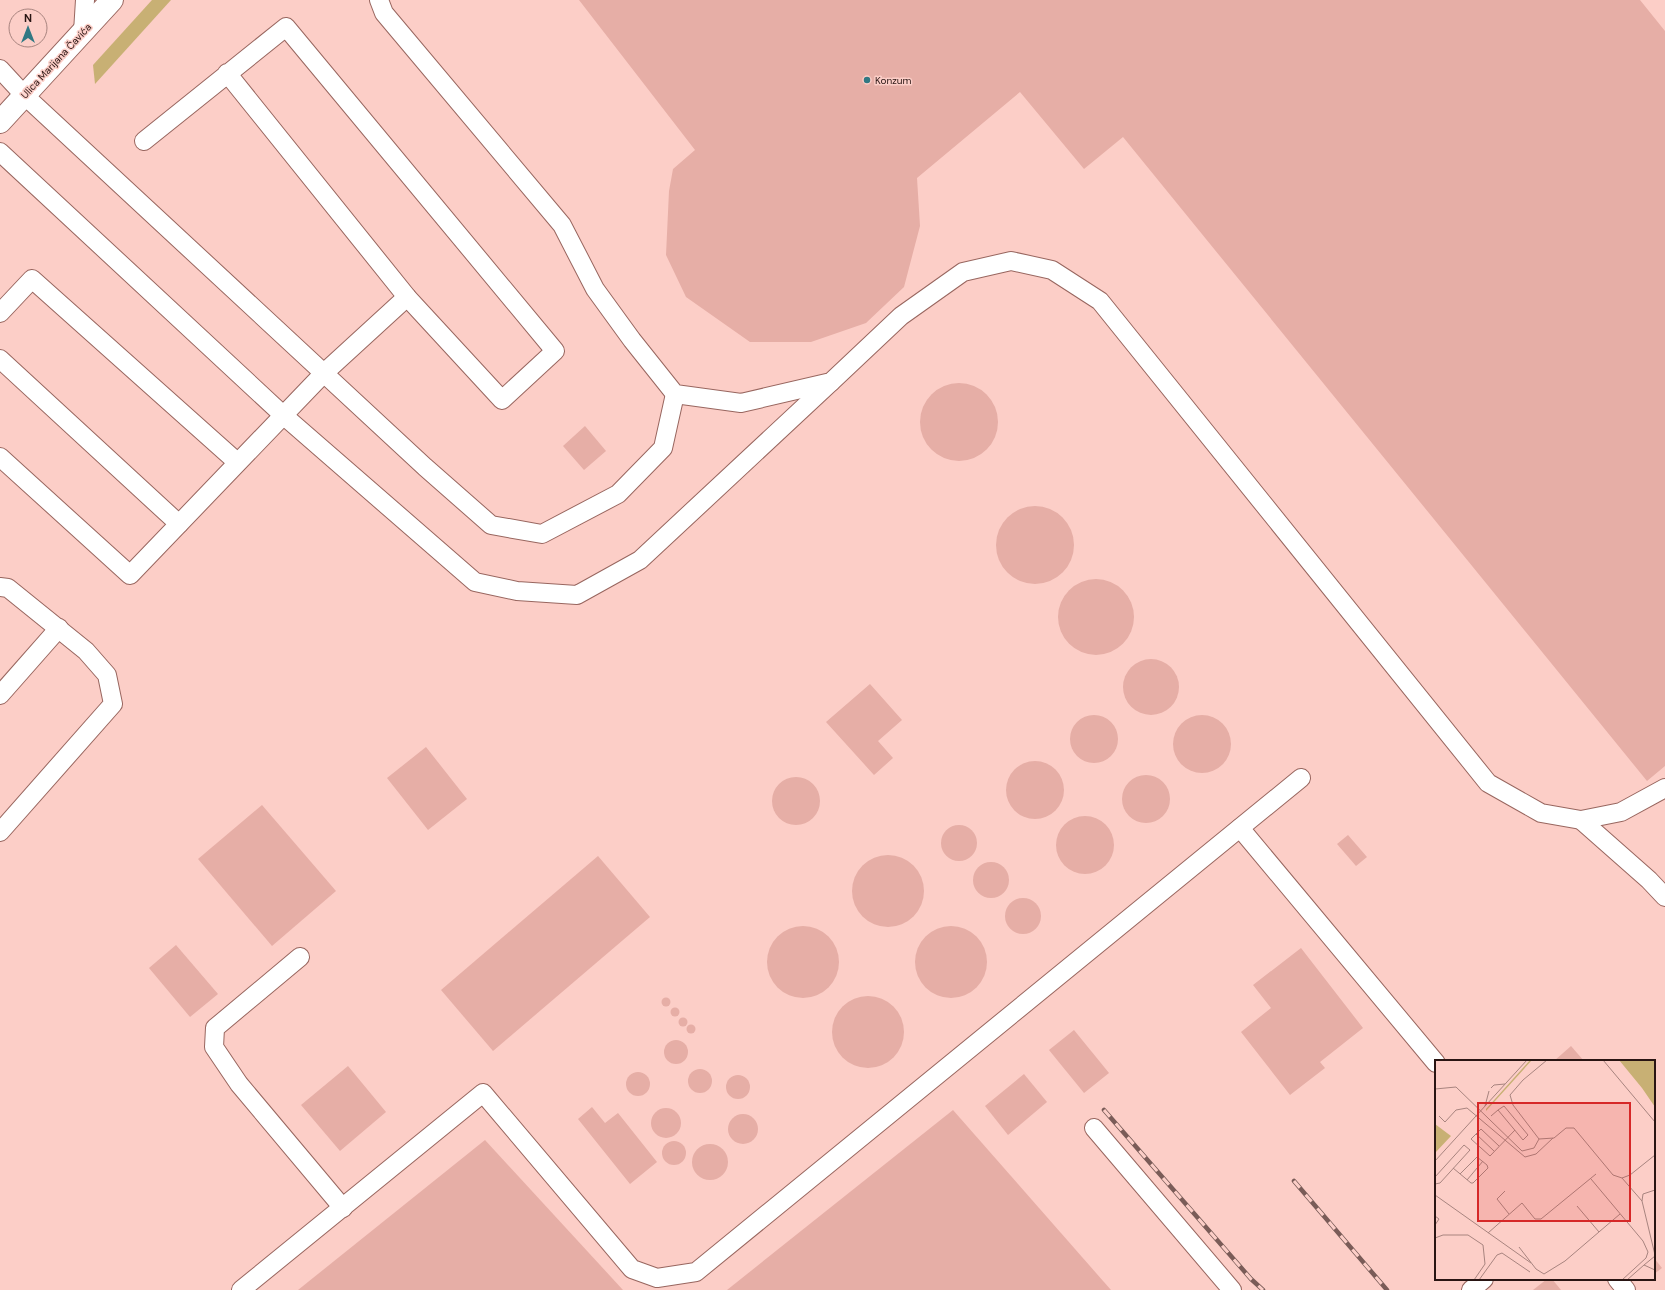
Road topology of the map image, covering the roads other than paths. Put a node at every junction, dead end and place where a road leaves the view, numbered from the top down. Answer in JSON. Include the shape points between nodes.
{"nodes":[{"id":1,"x":85,"y":0,"type":"edge"},
{"id":2,"x":112,"y":0,"type":"edge"},
{"id":3,"x":379,"y":0,"type":"edge"},
{"id":4,"x":83,"y":32,"type":"junction"},
{"id":5,"x":0,"y":69,"type":"edge"},
{"id":6,"x":227,"y":73,"type":"junction"},
{"id":7,"x":24,"y":95,"type":"junction"},
{"id":8,"x":0,"y":122,"type":"edge"},
{"id":9,"x":144,"y":142,"type":"dead end"},
{"id":10,"x":0,"y":152,"type":"edge"},
{"id":11,"x":407,"y":297,"type":"junction"},
{"id":12,"x":0,"y":313,"type":"edge"},
{"id":13,"x":0,"y":359,"type":"edge"},
{"id":14,"x":324,"y":373,"type":"junction"},
{"id":15,"x":831,"y":382,"type":"junction"},
{"id":16,"x":675,"y":394,"type":"junction"},
{"id":17,"x":284,"y":415,"type":"junction"},
{"id":18,"x":0,"y":457,"type":"edge"},
{"id":19,"x":237,"y":462,"type":"junction"},
{"id":20,"x":179,"y":524,"type":"junction"},
{"id":21,"x":0,"y":587,"type":"edge"},
{"id":22,"x":59,"y":628,"type":"junction"},
{"id":23,"x":0,"y":696,"type":"edge"},
{"id":24,"x":1301,"y":778,"type":"dead end"},
{"id":25,"x":1665,"y":788,"type":"edge"},
{"id":26,"x":1581,"y":820,"type":"junction"},
{"id":27,"x":1240,"y":828,"type":"junction"},
{"id":28,"x":0,"y":832,"type":"edge"},
{"id":29,"x":1665,"y":897,"type":"edge"},
{"id":30,"x":300,"y":957,"type":"dead end"},
{"id":31,"x":1435,"y":1062,"type":"edge"},
{"id":32,"x":1094,"y":1128,"type":"dead end"},
{"id":33,"x":343,"y":1208,"type":"junction"},
{"id":34,"x":1483,"y":1280,"type":"edge"},
{"id":35,"x":1618,"y":1280,"type":"edge"},
{"id":36,"x":241,"y":1290,"type":"edge"},
{"id":37,"x":1232,"y":1290,"type":"edge"},
{"id":38,"x":1471,"y":1290,"type":"edge"},
{"id":39,"x":1626,"y":1290,"type":"edge"}],
"edges":[{"from":1,"to":4,"type":"lane"},
{"from":2,"to":4,"type":"street","name":"Ulica Marijana Čavića"},
{"from":3,"to":16,"type":"lane","via":[[384,13],[562,224],[595,289]]},
{"from":4,"to":7,"type":"street","name":"Ulica Marijana Čavića"},
{"from":5,"to":7,"type":"lane"},
{"from":6,"to":9,"type":"lane"},
{"from":6,"to":11,"type":"lane"},
{"from":6,"to":11,"type":"lane","via":[[286,27],[555,351],[502,400]]},
{"from":7,"to":8,"type":"street","name":"Ulica Marijana Čavića"},
{"from":7,"to":14,"type":"lane"},
{"from":10,"to":17,"type":"lane"},
{"from":11,"to":14,"type":"lane"},
{"from":12,"to":19,"type":"lane","via":[[32,279]]},
{"from":13,"to":20,"type":"lane"},
{"from":14,"to":16,"type":"lane","via":[[491,525],[542,534],[618,494],[663,448]]},
{"from":14,"to":17,"type":"lane"},
{"from":15,"to":16,"type":"lane","via":[[741,403]]},
{"from":15,"to":17,"type":"lane","via":[[640,560],[577,595],[516,591],[475,582]]},
{"from":15,"to":26,"type":"lane","via":[[901,316],[963,272],[1011,262],[1052,270],[1100,301],[1488,783],[1541,813]]},
{"from":17,"to":19,"type":"lane"},
{"from":18,"to":20,"type":"lane","via":[[130,575]]},
{"from":19,"to":20,"type":"lane"},
{"from":21,"to":22,"type":"lane","via":[[8,588]]},
{"from":22,"to":23,"type":"lane"},
{"from":22,"to":28,"type":"lane","via":[[86,651],[107,675],[113,704]]},
{"from":24,"to":27,"type":"lane"},
{"from":25,"to":26,"type":"lane","via":[[1621,812]]},
{"from":26,"to":29,"type":"lane"},
{"from":27,"to":31,"type":"lane"},
{"from":27,"to":33,"type":"lane","via":[[696,1272],[657,1278],[632,1269],[483,1093]]},
{"from":30,"to":33,"type":"lane","via":[[215,1028],[214,1047],[239,1084]]},
{"from":32,"to":37,"type":"lane"},
{"from":33,"to":36,"type":"lane"},
{"from":34,"to":38,"type":"lane"},
{"from":35,"to":39,"type":"lane"}]}
